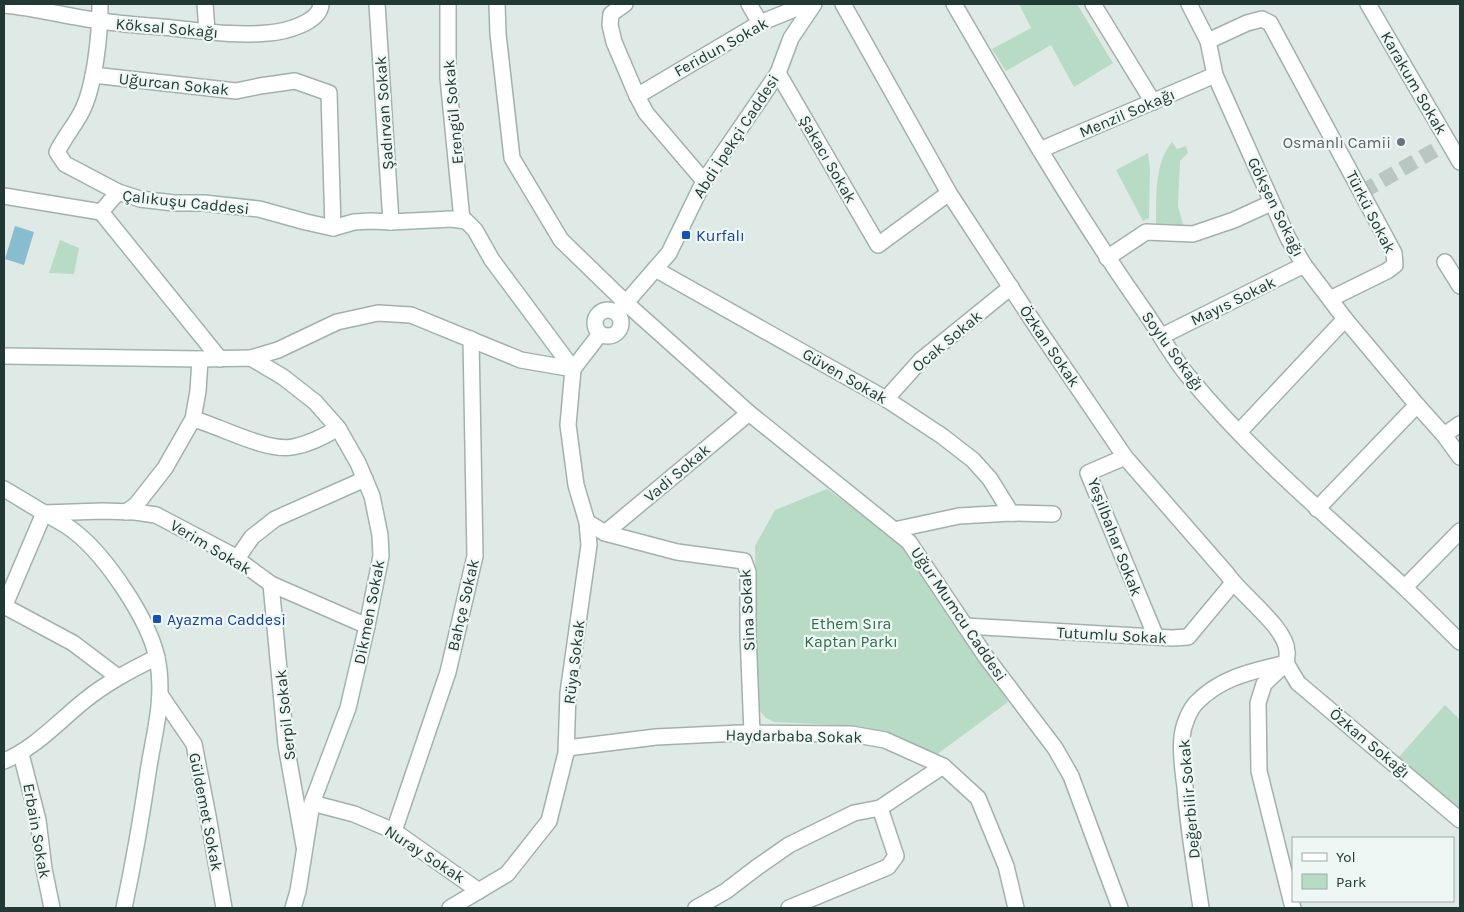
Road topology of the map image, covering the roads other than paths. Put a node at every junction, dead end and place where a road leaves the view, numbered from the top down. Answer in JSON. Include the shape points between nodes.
{"nodes":[{"id":1,"x":100,"y":4,"type":"edge"},
{"id":2,"x":205,"y":4,"type":"edge"},
{"id":3,"x":321,"y":4,"type":"edge"},
{"id":4,"x":376,"y":4,"type":"edge"},
{"id":5,"x":448,"y":4,"type":"edge"},
{"id":6,"x":497,"y":4,"type":"edge"},
{"id":7,"x":626,"y":4,"type":"edge"},
{"id":8,"x":749,"y":4,"type":"edge"},
{"id":9,"x":807,"y":4,"type":"edge"},
{"id":10,"x":814,"y":4,"type":"edge"},
{"id":11,"x":843,"y":4,"type":"edge"},
{"id":12,"x":954,"y":4,"type":"edge"},
{"id":13,"x":1093,"y":4,"type":"edge"},
{"id":14,"x":1189,"y":4,"type":"edge"},
{"id":15,"x":1368,"y":4,"type":"edge"},
{"id":16,"x":4,"y":5,"type":"edge"},
{"id":17,"x":27,"y":5,"type":"edge"},
{"id":18,"x":100,"y":21,"type":"junction"},
{"id":19,"x":760,"y":23,"type":"junction"},
{"id":20,"x":207,"y":32,"type":"junction"},
{"id":21,"x":1208,"y":41,"type":"junction"},
{"id":22,"x":778,"y":73,"type":"junction"},
{"id":23,"x":93,"y":75,"type":"junction"},
{"id":24,"x":1215,"y":75,"type":"junction"},
{"id":25,"x":637,"y":96,"type":"junction"},
{"id":26,"x":1153,"y":102,"type":"junction"},
{"id":27,"x":1040,"y":150,"type":"junction"},
{"id":28,"x":1459,"y":158,"type":"edge"},
{"id":29,"x":704,"y":181,"type":"junction"},
{"id":30,"x":118,"y":192,"type":"junction"},
{"id":31,"x":949,"y":193,"type":"junction"},
{"id":32,"x":4,"y":196,"type":"edge"},
{"id":33,"x":1271,"y":203,"type":"junction"},
{"id":34,"x":101,"y":212,"type":"junction"},
{"id":35,"x":462,"y":220,"type":"junction"},
{"id":36,"x":391,"y":222,"type":"junction"},
{"id":37,"x":333,"y":228,"type":"junction"},
{"id":38,"x":1107,"y":258,"type":"junction"},
{"id":39,"x":1445,"y":262,"type":"dead end"},
{"id":40,"x":1304,"y":265,"type":"junction"},
{"id":41,"x":655,"y":269,"type":"junction"},
{"id":42,"x":1460,"y":286,"type":"edge"},
{"id":43,"x":1011,"y":287,"type":"junction"},
{"id":44,"x":1330,"y":299,"type":"junction"},
{"id":45,"x":621,"y":308,"type":"junction"},
{"id":46,"x":1345,"y":319,"type":"junction"},
{"id":47,"x":1162,"y":336,"type":"junction"},
{"id":48,"x":471,"y":339,"type":"junction"},
{"id":49,"x":4,"y":356,"type":"edge"},
{"id":50,"x":251,"y":358,"type":"junction"},
{"id":51,"x":200,"y":359,"type":"junction"},
{"id":52,"x":220,"y":359,"type":"junction"},
{"id":53,"x":573,"y":369,"type":"junction"},
{"id":54,"x":886,"y":399,"type":"junction"},
{"id":55,"x":1417,"y":405,"type":"junction"},
{"id":56,"x":749,"y":413,"type":"junction"},
{"id":57,"x":193,"y":420,"type":"junction"},
{"id":58,"x":1460,"y":424,"type":"edge"},
{"id":59,"x":338,"y":428,"type":"junction"},
{"id":60,"x":1239,"y":432,"type":"junction"},
{"id":61,"x":1444,"y":435,"type":"junction"},
{"id":62,"x":1125,"y":457,"type":"junction"},
{"id":63,"x":1460,"y":457,"type":"edge"},
{"id":64,"x":365,"y":479,"type":"junction"},
{"id":65,"x":4,"y":489,"type":"edge"},
{"id":66,"x":4,"y":499,"type":"edge"},
{"id":67,"x":27,"y":502,"type":"junction"},
{"id":68,"x":1317,"y":509,"type":"junction"},
{"id":69,"x":126,"y":512,"type":"junction"},
{"id":70,"x":1011,"y":512,"type":"junction"},
{"id":71,"x":44,"y":513,"type":"junction"},
{"id":72,"x":1053,"y":514,"type":"dead end"},
{"id":73,"x":587,"y":522,"type":"junction"},
{"id":74,"x":894,"y":530,"type":"junction"},
{"id":75,"x":1460,"y":531,"type":"edge"},
{"id":76,"x":605,"y":533,"type":"junction"},
{"id":77,"x":236,"y":560,"type":"junction"},
{"id":78,"x":1233,"y":583,"type":"junction"},
{"id":79,"x":271,"y":584,"type":"junction"},
{"id":80,"x":1405,"y":587,"type":"junction"},
{"id":81,"x":4,"y":606,"type":"edge"},
{"id":82,"x":367,"y":626,"type":"junction"},
{"id":83,"x":966,"y":626,"type":"junction"},
{"id":84,"x":1156,"y":638,"type":"junction"},
{"id":85,"x":1460,"y":642,"type":"edge"},
{"id":86,"x":157,"y":657,"type":"junction"},
{"id":87,"x":1286,"y":663,"type":"junction"},
{"id":88,"x":118,"y":677,"type":"junction"},
{"id":89,"x":161,"y":696,"type":"junction"},
{"id":90,"x":752,"y":733,"type":"junction"},
{"id":91,"x":567,"y":748,"type":"junction"},
{"id":92,"x":21,"y":754,"type":"junction"},
{"id":93,"x":4,"y":761,"type":"edge"},
{"id":94,"x":943,"y":766,"type":"junction"},
{"id":95,"x":312,"y":802,"type":"junction"},
{"id":96,"x":880,"y":808,"type":"junction"},
{"id":97,"x":1460,"y":820,"type":"edge"},
{"id":98,"x":394,"y":831,"type":"junction"},
{"id":99,"x":304,"y":846,"type":"junction"},
{"id":100,"x":479,"y":891,"type":"junction"},
{"id":101,"x":52,"y":908,"type":"edge"},
{"id":102,"x":124,"y":908,"type":"edge"},
{"id":103,"x":224,"y":908,"type":"edge"},
{"id":104,"x":293,"y":908,"type":"edge"},
{"id":105,"x":450,"y":908,"type":"edge"},
{"id":106,"x":696,"y":908,"type":"edge"},
{"id":107,"x":789,"y":908,"type":"edge"},
{"id":108,"x":1016,"y":908,"type":"edge"},
{"id":109,"x":1120,"y":908,"type":"edge"},
{"id":110,"x":1201,"y":908,"type":"edge"},
{"id":111,"x":1293,"y":908,"type":"edge"}],
"edges":[{"from":1,"to":18,"type":"street"},
{"from":2,"to":20,"type":"street"},
{"from":3,"to":20,"type":"street","name":"Köksal Sokağı","via":[[314,17],[300,25],[270,33]]},
{"from":4,"to":36,"type":"street","name":"Şadırvan Sokak"},
{"from":5,"to":35,"type":"street","name":"Erengül Sokak","via":[[448,78]]},
{"from":6,"to":45,"type":"street","name":"Uğur Mumcu Caddesi","via":[[512,158],[561,240]]},
{"from":7,"to":25,"type":"street","via":[[611,14],[610,25]]},
{"from":8,"to":19,"type":"street"},
{"from":9,"to":19,"type":"street","name":"Feridun Sokak"},
{"from":10,"to":22,"type":"street","name":"Abdi İpekçi Caddesi","via":[[791,38]]},
{"from":11,"to":31,"type":"street","name":"Özkan Sokak"},
{"from":12,"to":27,"type":"street","name":"Soylu Sokağı"},
{"from":13,"to":26,"type":"street"},
{"from":14,"to":21,"type":"street","name":"Gökşen Sokağı"},
{"from":15,"to":28,"type":"street","name":"Karakum Sokak"},
{"from":16,"to":17,"type":"street","name":"Köksal Sokağı"},
{"from":17,"to":18,"type":"street","name":"Köksal Sokağı"},
{"from":18,"to":20,"type":"street","name":"Köksal Sokağı"},
{"from":18,"to":23,"type":"street"},
{"from":19,"to":25,"type":"street","name":"Feridun Sokak"},
{"from":21,"to":24,"type":"street","name":"Gökşen Sokağı"},
{"from":21,"to":44,"type":"street","name":"Türkü Sokak","via":[[1247,23],[1262,19],[1270,24],[1394,253],[1396,265]]},
{"from":22,"to":29,"type":"street","name":"Abdi İpekçi Caddesi"},
{"from":22,"to":31,"type":"street","name":"Şakacı Sokak","via":[[878,245]]},
{"from":23,"to":30,"type":"street","via":[[81,114],[57,152],[64,164]]},
{"from":23,"to":37,"type":"street","name":"Uğurcan Sokak","via":[[236,91],[295,81],[329,93]]},
{"from":24,"to":26,"type":"street","name":"Menzil Sokağı"},
{"from":24,"to":33,"type":"street","name":"Gökşen Sokağı"},
{"from":25,"to":29,"type":"street","via":[[646,113]]},
{"from":26,"to":27,"type":"street","name":"Menzil Sokağı"},
{"from":27,"to":38,"type":"street","name":"Soylu Sokağı"},
{"from":29,"to":41,"type":"street","name":"Abdi İpekçi Caddesi","via":[[669,253]]},
{"from":30,"to":34,"type":"street","name":"Çalıkuşu Caddesi"},
{"from":30,"to":37,"type":"street","name":"Çalıkuşu Caddesi","via":[[140,199],[259,209]]},
{"from":31,"to":43,"type":"street","name":"Özkan Sokak"},
{"from":32,"to":34,"type":"street"},
{"from":33,"to":38,"type":"street","via":[[1193,234],[1146,232]]},
{"from":33,"to":40,"type":"street","name":"Gökşen Sokağı"},
{"from":34,"to":52,"type":"street","name":"Çalıkuşu Caddesi"},
{"from":35,"to":36,"type":"street","name":"Çalıkuşu Caddesi"},
{"from":35,"to":53,"type":"street","via":[[475,230],[492,260]]},
{"from":36,"to":37,"type":"street","name":"Çalıkuşu Caddesi","via":[[354,222]]},
{"from":38,"to":47,"type":"street","name":"Soylu Sokağı"},
{"from":39,"to":42,"type":"street"},
{"from":40,"to":44,"type":"street","name":"Gökşen Sokağı"},
{"from":40,"to":47,"type":"street","name":"Mayıs Sokak"},
{"from":41,"to":45,"type":"street","name":"Abdi İpekçi Caddesi"},
{"from":41,"to":54,"type":"street","name":"Güven Sokak"},
{"from":43,"to":54,"type":"street","name":"Ocak Sokak","via":[[921,360]]},
{"from":43,"to":62,"type":"street","name":"Özkan Sokak"},
{"from":44,"to":46,"type":"street","name":"Gökşen Sokağı"},
{"from":45,"to":53,"type":"street","via":[[598,315],[594,323],[600,334]]},
{"from":45,"to":56,"type":"street","name":"Uğur Mumcu Caddesi"},
{"from":46,"to":55,"type":"street","name":"Gökşen Sokağı"},
{"from":46,"to":60,"type":"street"},
{"from":47,"to":60,"type":"street","name":"Soylu Sokağı","via":[[1187,375]]},
{"from":48,"to":50,"type":"street","via":[[411,314],[378,313],[337,322],[278,350]]},
{"from":48,"to":53,"type":"street","via":[[521,360]]},
{"from":48,"to":98,"type":"street","name":"Bahçe Sokak","via":[[475,556],[448,672]]},
{"from":49,"to":51,"type":"street"},
{"from":50,"to":52,"type":"street"},
{"from":50,"to":59,"type":"street","name":"Dikmen Sokak","via":[[315,402]]},
{"from":51,"to":52,"type":"street"},
{"from":51,"to":57,"type":"street"},
{"from":53,"to":73,"type":"street","name":"Rüya Sokak","via":[[568,425],[576,485]]},
{"from":54,"to":70,"type":"street","name":"Güven Sokak","via":[[973,460],[990,479]]},
{"from":55,"to":61,"type":"street","name":"Gökşen Sokağı"},
{"from":55,"to":68,"type":"street"},
{"from":56,"to":74,"type":"street","name":"Uğur Mumcu Caddesi"},
{"from":56,"to":76,"type":"street","name":"Vadi Sokak"},
{"from":57,"to":59,"type":"street","via":[[263,444],[291,448],[324,437]]},
{"from":57,"to":69,"type":"street","via":[[165,468]]},
{"from":58,"to":61,"type":"street"},
{"from":59,"to":64,"type":"street","name":"Dikmen Sokak"},
{"from":60,"to":68,"type":"street","name":"Soylu Sokağı"},
{"from":61,"to":63,"type":"street","name":"Gökşen Sokağı"},
{"from":62,"to":78,"type":"street","name":"Özkan Sokak"},
{"from":62,"to":84,"type":"street","name":"Yeşilbahar Sokak","via":[[1088,473]]},
{"from":64,"to":77,"type":"street","via":[[275,518],[252,537]]},
{"from":64,"to":82,"type":"street","name":"Dikmen Sokak","via":[[372,496],[381,556]]},
{"from":65,"to":67,"type":"street"},
{"from":66,"to":67,"type":"street"},
{"from":67,"to":71,"type":"street"},
{"from":68,"to":80,"type":"street","name":"Soylu Sokağı"},
{"from":69,"to":71,"type":"street","name":"Verim Sokak"},
{"from":69,"to":77,"type":"street","name":"Verim Sokak","via":[[156,515]]},
{"from":70,"to":72,"type":"street"},
{"from":70,"to":74,"type":"street","via":[[959,516]]},
{"from":71,"to":81,"type":"street"},
{"from":71,"to":86,"type":"street","via":[[74,531],[95,550],[126,593]]},
{"from":73,"to":76,"type":"street","name":"Sina Sokak"},
{"from":73,"to":91,"type":"street","name":"Rüya Sokak","via":[[589,545],[568,692]]},
{"from":74,"to":83,"type":"street","name":"Uğur Mumcu Caddesi","via":[[909,542]]},
{"from":75,"to":80,"type":"street"},
{"from":76,"to":90,"type":"street","name":"Sina Sokak","via":[[677,552],[744,561],[748,572]]},
{"from":77,"to":79,"type":"street","name":"Verim Sokak"},
{"from":78,"to":84,"type":"street","name":"Tutumlu Sokak","via":[[1188,637]]},
{"from":78,"to":87,"type":"street","name":"Özkan Sokak","via":[[1284,637],[1288,650]]},
{"from":79,"to":82,"type":"street","name":"Verim Sokak"},
{"from":79,"to":99,"type":"street","name":"Serpil Sokak","via":[[286,744]]},
{"from":80,"to":85,"type":"street","name":"Soylu Sokağı"},
{"from":81,"to":88,"type":"street","via":[[73,643]]},
{"from":82,"to":95,"type":"street","name":"Dikmen Sokak","via":[[348,708]]},
{"from":83,"to":84,"type":"street","name":"Tutumlu Sokak"},
{"from":83,"to":109,"type":"street","name":"Uğur Mumcu Caddesi","via":[[1055,748],[1071,776]]},
{"from":86,"to":88,"type":"street"},
{"from":86,"to":89,"type":"street"},
{"from":87,"to":97,"type":"street","name":"Özkan Sokağı","via":[[1298,683]]},
{"from":87,"to":110,"type":"street","name":"Değerbilir Sokak","via":[[1232,677],[1195,703],[1188,716],[1182,736],[1183,770]]},
{"from":87,"to":111,"type":"street","via":[[1264,684],[1258,703],[1259,771]]},
{"from":88,"to":92,"type":"street"},
{"from":89,"to":102,"type":"street"},
{"from":89,"to":103,"type":"street","name":"Güldemet Sokak","via":[[194,744]]},
{"from":90,"to":91,"type":"street","name":"Haydarbaba Sokak","via":[[656,737]]},
{"from":90,"to":94,"type":"street","name":"Haydarbaba Sokak","via":[[851,734],[885,740]]},
{"from":91,"to":100,"type":"street","name":"Rüya Sokak","via":[[549,822],[507,874]]},
{"from":92,"to":93,"type":"street"},
{"from":92,"to":101,"type":"street","name":"Erbain Sokak","via":[[38,820]]},
{"from":94,"to":96,"type":"street"},
{"from":94,"to":108,"type":"street","name":"Haydarbaba Sokak","via":[[978,798],[1006,866]]},
{"from":95,"to":98,"type":"street","name":"Nuray Sokak","via":[[354,814]]},
{"from":95,"to":99,"type":"street","name":"Dikmen Sokak"},
{"from":96,"to":106,"type":"street","via":[[854,813],[790,846]]},
{"from":96,"to":107,"type":"street","via":[[896,856],[888,867]]},
{"from":98,"to":100,"type":"street","name":"Nuray Sokak"},
{"from":99,"to":104,"type":"street","name":"Dikmen Sokak"},
{"from":100,"to":105,"type":"street","name":"Rüya Sokak"}]}
